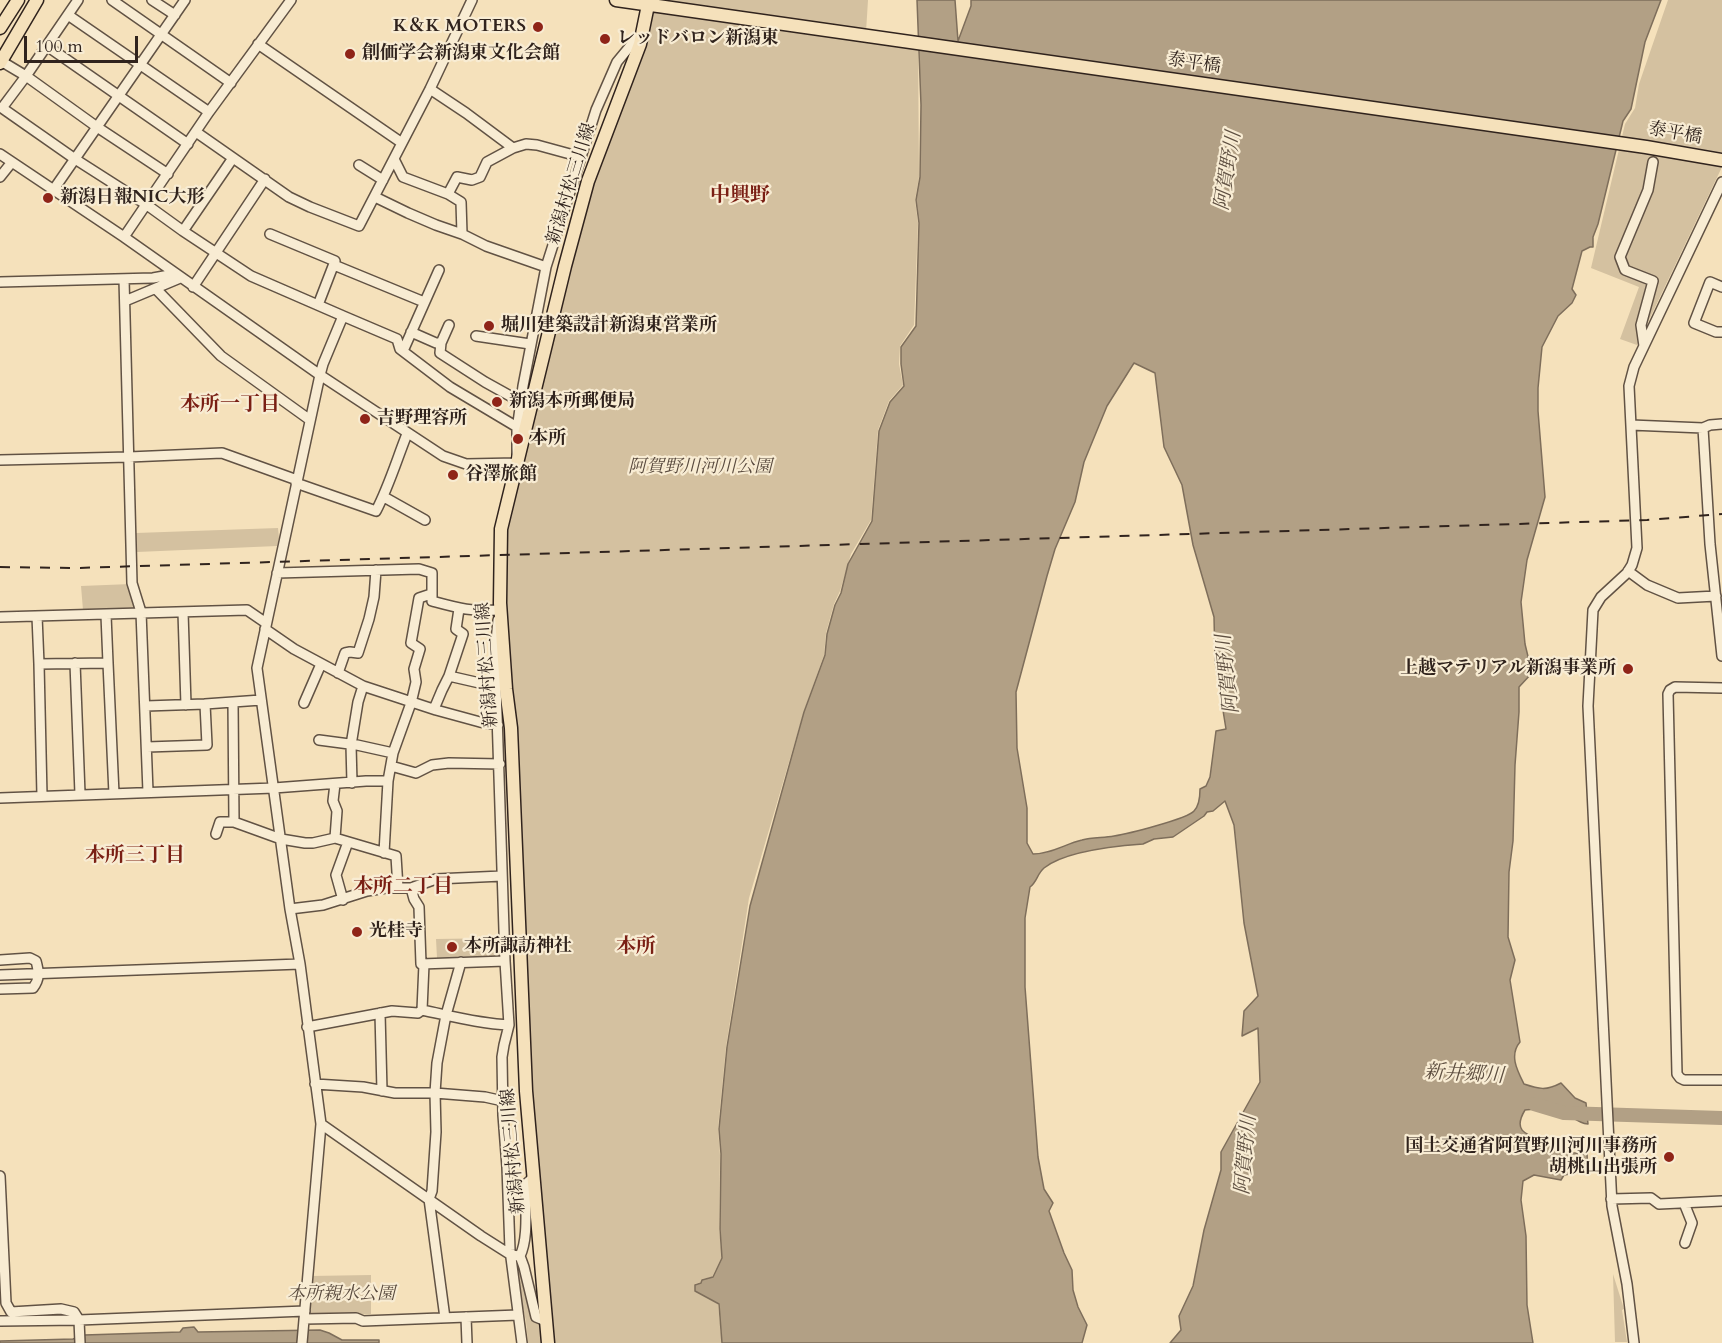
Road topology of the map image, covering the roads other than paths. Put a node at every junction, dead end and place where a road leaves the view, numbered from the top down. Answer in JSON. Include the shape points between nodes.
{"nodes":[{"id":1,"x":18,"y":0,"type":"edge"},
{"id":2,"x":37,"y":0,"type":"edge"},
{"id":3,"x":78,"y":0,"type":"edge"},
{"id":4,"x":112,"y":0,"type":"edge"},
{"id":5,"x":152,"y":0,"type":"edge"},
{"id":6,"x":185,"y":0,"type":"edge"},
{"id":7,"x":291,"y":0,"type":"edge"},
{"id":8,"x":472,"y":0,"type":"edge"},
{"id":9,"x":616,"y":0,"type":"edge"},
{"id":10,"x":650,"y":2,"type":"edge"},
{"id":11,"x":68,"y":15,"type":"junction"},
{"id":12,"x":175,"y":15,"type":"junction"},
{"id":13,"x":2,"y":21,"type":"edge"},
{"id":14,"x":162,"y":34,"type":"junction"},
{"id":15,"x":642,"y":35,"type":"junction"},
{"id":16,"x":258,"y":44,"type":"junction"},
{"id":17,"x":47,"y":46,"type":"junction"},
{"id":18,"x":1,"y":62,"type":"edge"},
{"id":19,"x":140,"y":65,"type":"junction"},
{"id":20,"x":26,"y":76,"type":"junction"},
{"id":21,"x":231,"y":82,"type":"junction"},
{"id":22,"x":430,"y":89,"type":"junction"},
{"id":23,"x":118,"y":95,"type":"junction"},
{"id":24,"x":209,"y":112,"type":"junction"},
{"id":25,"x":97,"y":127,"type":"junction"},
{"id":26,"x":196,"y":132,"type":"junction"},
{"id":27,"x":402,"y":142,"type":"junction"},
{"id":28,"x":188,"y":144,"type":"junction"},
{"id":29,"x":513,"y":148,"type":"junction"},
{"id":30,"x":0,"y":154,"type":"edge"},
{"id":31,"x":581,"y":156,"type":"junction"},
{"id":32,"x":233,"y":158,"type":"junction"},
{"id":33,"x":75,"y":159,"type":"junction"},
{"id":34,"x":393,"y":159,"type":"junction"},
{"id":35,"x":1721,"y":160,"type":"edge"},
{"id":36,"x":12,"y":162,"type":"junction"},
{"id":37,"x":1653,"y":162,"type":"dead end"},
{"id":38,"x":359,"y":165,"type":"dead end"},
{"id":39,"x":168,"y":174,"type":"junction"},
{"id":40,"x":0,"y":177,"type":"edge"},
{"id":41,"x":265,"y":180,"type":"junction"},
{"id":42,"x":383,"y":180,"type":"junction"},
{"id":43,"x":1722,"y":182,"type":"edge"},
{"id":44,"x":54,"y":189,"type":"junction"},
{"id":45,"x":448,"y":194,"type":"junction"},
{"id":46,"x":375,"y":197,"type":"junction"},
{"id":47,"x":147,"y":205,"type":"junction"},
{"id":48,"x":183,"y":231,"type":"junction"},
{"id":49,"x":270,"y":234,"type":"dead end"},
{"id":50,"x":462,"y":234,"type":"junction"},
{"id":51,"x":124,"y":237,"type":"junction"},
{"id":52,"x":214,"y":252,"type":"junction"},
{"id":53,"x":334,"y":265,"type":"junction"},
{"id":54,"x":546,"y":267,"type":"junction"},
{"id":55,"x":439,"y":270,"type":"dead end"},
{"id":56,"x":177,"y":276,"type":"junction"},
{"id":57,"x":124,"y":279,"type":"junction"},
{"id":58,"x":0,"y":282,"type":"edge"},
{"id":59,"x":193,"y":286,"type":"junction"},
{"id":60,"x":1722,"y":287,"type":"edge"},
{"id":61,"x":156,"y":289,"type":"junction"},
{"id":62,"x":125,"y":301,"type":"junction"},
{"id":63,"x":424,"y":302,"type":"junction"},
{"id":64,"x":318,"y":305,"type":"junction"},
{"id":65,"x":343,"y":316,"type":"junction"},
{"id":66,"x":449,"y":325,"type":"dead end"},
{"id":67,"x":411,"y":332,"type":"junction"},
{"id":68,"x":1722,"y":332,"type":"edge"},
{"id":69,"x":476,"y":336,"type":"dead end"},
{"id":70,"x":441,"y":343,"type":"junction"},
{"id":71,"x":530,"y":344,"type":"junction"},
{"id":72,"x":1644,"y":346,"type":"junction"},
{"id":73,"x":403,"y":351,"type":"junction"},
{"id":74,"x":320,"y":375,"type":"junction"},
{"id":75,"x":521,"y":402,"type":"junction"},
{"id":76,"x":1722,"y":417,"type":"edge"},
{"id":77,"x":310,"y":420,"type":"junction"},
{"id":78,"x":1722,"y":424,"type":"edge"},
{"id":79,"x":1631,"y":425,"type":"junction"},
{"id":80,"x":517,"y":427,"type":"junction"},
{"id":81,"x":1707,"y":427,"type":"junction"},
{"id":82,"x":408,"y":434,"type":"junction"},
{"id":83,"x":129,"y":457,"type":"junction"},
{"id":84,"x":0,"y":460,"type":"edge"},
{"id":85,"x":517,"y":464,"type":"junction"},
{"id":86,"x":296,"y":482,"type":"junction"},
{"id":87,"x":384,"y":497,"type":"junction"},
{"id":88,"x":425,"y":520,"type":"dead end"},
{"id":89,"x":376,"y":570,"type":"junction"},
{"id":90,"x":1628,"y":571,"type":"junction"},
{"id":91,"x":277,"y":573,"type":"junction"},
{"id":92,"x":431,"y":594,"type":"junction"},
{"id":93,"x":1716,"y":596,"type":"junction"},
{"id":94,"x":500,"y":606,"type":"junction"},
{"id":95,"x":459,"y":609,"type":"junction"},
{"id":96,"x":141,"y":612,"type":"junction"},
{"id":97,"x":183,"y":612,"type":"junction"},
{"id":98,"x":106,"y":615,"type":"junction"},
{"id":99,"x":37,"y":616,"type":"junction"},
{"id":100,"x":0,"y":617,"type":"edge"},
{"id":101,"x":266,"y":626,"type":"junction"},
{"id":102,"x":1722,"y":656,"type":"edge"},
{"id":103,"x":75,"y":663,"type":"junction"},
{"id":104,"x":108,"y":663,"type":"junction"},
{"id":105,"x":39,"y":664,"type":"junction"},
{"id":106,"x":321,"y":664,"type":"junction"},
{"id":107,"x":338,"y":673,"type":"junction"},
{"id":108,"x":449,"y":676,"type":"junction"},
{"id":109,"x":363,"y":686,"type":"junction"},
{"id":110,"x":497,"y":687,"type":"junction"},
{"id":111,"x":1722,"y":688,"type":"edge"},
{"id":112,"x":261,"y":700,"type":"junction"},
{"id":113,"x":232,"y":702,"type":"junction"},
{"id":114,"x":411,"y":702,"type":"junction"},
{"id":115,"x":304,"y":703,"type":"dead end"},
{"id":116,"x":205,"y":704,"type":"junction"},
{"id":117,"x":186,"y":705,"type":"junction"},
{"id":118,"x":146,"y":706,"type":"junction"},
{"id":119,"x":434,"y":709,"type":"junction"},
{"id":120,"x":498,"y":725,"type":"junction"},
{"id":121,"x":318,"y":740,"type":"dead end"},
{"id":122,"x":351,"y":745,"type":"junction"},
{"id":123,"x":147,"y":747,"type":"junction"},
{"id":124,"x":393,"y":753,"type":"junction"},
{"id":125,"x":500,"y":764,"type":"junction"},
{"id":126,"x":391,"y":766,"type":"junction"},
{"id":127,"x":388,"y":782,"type":"junction"},
{"id":128,"x":352,"y":783,"type":"junction"},
{"id":129,"x":335,"y":784,"type":"junction"},
{"id":130,"x":273,"y":788,"type":"junction"},
{"id":131,"x":233,"y":790,"type":"junction"},
{"id":132,"x":148,"y":792,"type":"junction"},
{"id":133,"x":80,"y":794,"type":"junction"},
{"id":134,"x":114,"y":794,"type":"junction"},
{"id":135,"x":42,"y":796,"type":"junction"},
{"id":136,"x":0,"y":798,"type":"edge"},
{"id":137,"x":234,"y":822,"type":"junction"},
{"id":138,"x":216,"y":834,"type":"dead end"},
{"id":139,"x":335,"y":838,"type":"junction"},
{"id":140,"x":280,"y":839,"type":"junction"},
{"id":141,"x":348,"y":842,"type":"junction"},
{"id":142,"x":384,"y":853,"type":"junction"},
{"id":143,"x":502,"y":876,"type":"junction"},
{"id":144,"x":398,"y":888,"type":"junction"},
{"id":145,"x":411,"y":888,"type":"junction"},
{"id":146,"x":344,"y":900,"type":"junction"},
{"id":147,"x":290,"y":909,"type":"junction"},
{"id":148,"x":0,"y":960,"type":"edge"},
{"id":149,"x":505,"y":961,"type":"junction"},
{"id":150,"x":461,"y":962,"type":"junction"},
{"id":151,"x":300,"y":964,"type":"junction"},
{"id":152,"x":424,"y":964,"type":"junction"},
{"id":153,"x":39,"y":973,"type":"junction"},
{"id":154,"x":0,"y":975,"type":"edge"},
{"id":155,"x":0,"y":989,"type":"edge"},
{"id":156,"x":422,"y":1010,"type":"junction"},
{"id":157,"x":380,"y":1013,"type":"junction"},
{"id":158,"x":446,"y":1015,"type":"junction"},
{"id":159,"x":510,"y":1026,"type":"junction"},
{"id":160,"x":308,"y":1027,"type":"junction"},
{"id":161,"x":1722,"y":1080,"type":"edge"},
{"id":162,"x":315,"y":1084,"type":"junction"},
{"id":163,"x":382,"y":1091,"type":"junction"},
{"id":164,"x":435,"y":1093,"type":"junction"},
{"id":165,"x":503,"y":1101,"type":"junction"},
{"id":166,"x":321,"y":1124,"type":"junction"},
{"id":167,"x":0,"y":1176,"type":"edge"},
{"id":168,"x":534,"y":1177,"type":"junction"},
{"id":169,"x":429,"y":1199,"type":"junction"},
{"id":170,"x":1611,"y":1199,"type":"junction"},
{"id":171,"x":1722,"y":1202,"type":"edge"},
{"id":172,"x":1684,"y":1203,"type":"junction"},
{"id":173,"x":1685,"y":1243,"type":"dead end"},
{"id":174,"x":516,"y":1256,"type":"junction"},
{"id":175,"x":304,"y":1315,"type":"junction"},
{"id":176,"x":518,"y":1315,"type":"junction"},
{"id":177,"x":466,"y":1317,"type":"junction"},
{"id":178,"x":445,"y":1318,"type":"junction"},
{"id":179,"x":79,"y":1320,"type":"junction"},
{"id":180,"x":0,"y":1321,"type":"edge"},
{"id":181,"x":546,"y":1321,"type":"junction"},
{"id":182,"x":80,"y":1343,"type":"edge"},
{"id":183,"x":302,"y":1343,"type":"edge"},
{"id":184,"x":467,"y":1343,"type":"edge"},
{"id":185,"x":522,"y":1343,"type":"edge"},
{"id":186,"x":548,"y":1343,"type":"edge"},
{"id":187,"x":1634,"y":1343,"type":"edge"}],
"edges":[{"from":1,"to":13,"type":"main road"},
{"from":2,"to":18,"type":"main road"},
{"from":3,"to":11,"type":"street"},
{"from":4,"to":14,"type":"street"},
{"from":5,"to":12,"type":"street"},
{"from":6,"to":12,"type":"street"},
{"from":7,"to":16,"type":"street"},
{"from":8,"to":22,"type":"street"},
{"from":9,"to":10,"type":"main road","name":"泰平橋"},
{"from":10,"to":15,"type":"main road","name":"新潟村松三川線"},
{"from":10,"to":35,"type":"main road","name":"泰平橋","via":[[663,7]]},
{"from":11,"to":17,"type":"street"},
{"from":11,"to":19,"type":"street"},
{"from":12,"to":14,"type":"street"},
{"from":14,"to":19,"type":"street"},
{"from":14,"to":21,"type":"street"},
{"from":15,"to":31,"type":"street","via":[[617,63]]},
{"from":15,"to":85,"type":"main road","name":"新潟村松三川線","via":[[588,181]]},
{"from":16,"to":21,"type":"street"},
{"from":16,"to":27,"type":"street"},
{"from":17,"to":20,"type":"street"},
{"from":17,"to":23,"type":"street"},
{"from":18,"to":20,"type":"street"},
{"from":19,"to":23,"type":"street"},
{"from":19,"to":24,"type":"street"},
{"from":20,"to":25,"type":"street"},
{"from":20,"to":33,"type":"street","via":[[2,108]]},
{"from":21,"to":24,"type":"street"},
{"from":22,"to":27,"type":"street"},
{"from":22,"to":29,"type":"street"},
{"from":23,"to":25,"type":"street"},
{"from":23,"to":28,"type":"street"},
{"from":24,"to":26,"type":"street"},
{"from":25,"to":33,"type":"street"},
{"from":25,"to":39,"type":"street"},
{"from":26,"to":28,"type":"street"},
{"from":26,"to":32,"type":"street"},
{"from":27,"to":34,"type":"street"},
{"from":28,"to":39,"type":"street"},
{"from":29,"to":31,"type":"street","via":[[537,145]]},
{"from":29,"to":45,"type":"street","via":[[487,162],[480,177],[457,177]]},
{"from":30,"to":36,"type":"street"},
{"from":31,"to":54,"type":"street"},
{"from":32,"to":41,"type":"street"},
{"from":32,"to":48,"type":"street"},
{"from":33,"to":44,"type":"street"},
{"from":33,"to":47,"type":"street"},
{"from":34,"to":42,"type":"street"},
{"from":34,"to":45,"type":"street","via":[[403,177]]},
{"from":36,"to":40,"type":"street"},
{"from":36,"to":44,"type":"street"},
{"from":37,"to":72,"type":"street","via":[[1648,190],[1620,257],[1625,270],[1653,281],[1641,325]]},
{"from":38,"to":42,"type":"street"},
{"from":39,"to":47,"type":"street"},
{"from":41,"to":46,"type":"street","via":[[289,197],[359,226]]},
{"from":41,"to":52,"type":"street"},
{"from":42,"to":46,"type":"street"},
{"from":43,"to":72,"type":"street"},
{"from":44,"to":51,"type":"street"},
{"from":45,"to":50,"type":"street","via":[[461,202]]},
{"from":46,"to":50,"type":"street"},
{"from":47,"to":48,"type":"street"},
{"from":47,"to":51,"type":"street"},
{"from":48,"to":52,"type":"street"},
{"from":49,"to":53,"type":"street","via":[[335,261]]},
{"from":50,"to":54,"type":"street"},
{"from":51,"to":56,"type":"street"},
{"from":52,"to":59,"type":"street"},
{"from":52,"to":64,"type":"street","via":[[251,276]]},
{"from":53,"to":63,"type":"street"},
{"from":53,"to":64,"type":"street"},
{"from":54,"to":71,"type":"street"},
{"from":55,"to":63,"type":"street"},
{"from":56,"to":57,"type":"street"},
{"from":56,"to":59,"type":"street"},
{"from":56,"to":61,"type":"street"},
{"from":57,"to":58,"type":"street"},
{"from":57,"to":62,"type":"street"},
{"from":59,"to":74,"type":"street"},
{"from":60,"to":68,"type":"street","via":[[1710,282],[1694,323]]},
{"from":61,"to":62,"type":"street"},
{"from":61,"to":77,"type":"street","via":[[221,356]]},
{"from":62,"to":83,"type":"street"},
{"from":63,"to":67,"type":"street"},
{"from":64,"to":65,"type":"street"},
{"from":65,"to":73,"type":"street","via":[[398,339]]},
{"from":65,"to":74,"type":"street"},
{"from":66,"to":70,"type":"street"},
{"from":67,"to":70,"type":"street"},
{"from":67,"to":73,"type":"street"},
{"from":69,"to":71,"type":"street"},
{"from":70,"to":75,"type":"street","via":[[440,353]]},
{"from":71,"to":75,"type":"street"},
{"from":72,"to":79,"type":"street","via":[[1629,386]]},
{"from":73,"to":80,"type":"street","via":[[450,387]]},
{"from":74,"to":77,"type":"street"},
{"from":74,"to":82,"type":"street"},
{"from":75,"to":80,"type":"street"},
{"from":76,"to":81,"type":"street"},
{"from":77,"to":86,"type":"street"},
{"from":78,"to":81,"type":"street"},
{"from":79,"to":81,"type":"street"},
{"from":79,"to":90,"type":"street","via":[[1637,548]]},
{"from":80,"to":85,"type":"street"},
{"from":81,"to":93,"type":"street","via":[[1710,544]]},
{"from":82,"to":85,"type":"street","via":[[453,461]]},
{"from":82,"to":87,"type":"street"},
{"from":83,"to":84,"type":"street"},
{"from":83,"to":86,"type":"street","via":[[222,453]]},
{"from":83,"to":96,"type":"street","via":[[132,583]]},
{"from":85,"to":94,"type":"main road","name":"新潟村松三川線","via":[[501,529]]},
{"from":86,"to":87,"type":"street","via":[[376,511]]},
{"from":86,"to":91,"type":"street"},
{"from":87,"to":88,"type":"street"},
{"from":89,"to":91,"type":"street"},
{"from":89,"to":92,"type":"street","via":[[419,569],[432,573]]},
{"from":89,"to":107,"type":"street","via":[[374,597],[358,653],[345,653]]},
{"from":90,"to":93,"type":"street","via":[[1647,585],[1678,598]]},
{"from":90,"to":170,"type":"street","via":[[1593,610],[1589,672]]},
{"from":91,"to":101,"type":"street"},
{"from":92,"to":95,"type":"street","via":[[432,601]]},
{"from":92,"to":114,"type":"street","via":[[419,598],[413,627],[411,643],[420,649]]},
{"from":93,"to":102,"type":"street"},
{"from":94,"to":95,"type":"street","via":[[476,612]]},
{"from":94,"to":110,"type":"street","via":[[495,636]]},
{"from":94,"to":168,"type":"main road","name":"新潟村松三川線","via":[[511,728],[526,1091]]},
{"from":95,"to":108,"type":"street","via":[[456,629],[463,634]]},
{"from":96,"to":97,"type":"street"},
{"from":96,"to":98,"type":"street"},
{"from":96,"to":118,"type":"street"},
{"from":97,"to":101,"type":"street","via":[[247,610]]},
{"from":97,"to":117,"type":"street"},
{"from":98,"to":99,"type":"street"},
{"from":98,"to":104,"type":"street"},
{"from":99,"to":100,"type":"street"},
{"from":99,"to":105,"type":"street"},
{"from":101,"to":106,"type":"street","via":[[294,649]]},
{"from":101,"to":112,"type":"street","via":[[257,668]]},
{"from":103,"to":104,"type":"street"},
{"from":103,"to":105,"type":"street"},
{"from":103,"to":133,"type":"street"},
{"from":104,"to":134,"type":"street"},
{"from":105,"to":135,"type":"street"},
{"from":106,"to":107,"type":"street"},
{"from":106,"to":115,"type":"street"},
{"from":107,"to":109,"type":"street"},
{"from":108,"to":110,"type":"street"},
{"from":108,"to":119,"type":"street"},
{"from":109,"to":114,"type":"street"},
{"from":109,"to":122,"type":"street"},
{"from":110,"to":120,"type":"street"},
{"from":111,"to":161,"type":"street","via":[[1675,687],[1668,694],[1677,1074],[1684,1080]]},
{"from":112,"to":113,"type":"street"},
{"from":112,"to":130,"type":"street"},
{"from":113,"to":116,"type":"street"},
{"from":113,"to":131,"type":"street"},
{"from":114,"to":119,"type":"street"},
{"from":114,"to":124,"type":"street"},
{"from":116,"to":117,"type":"street"},
{"from":116,"to":123,"type":"street","via":[[207,745]]},
{"from":117,"to":118,"type":"street"},
{"from":118,"to":123,"type":"street"},
{"from":119,"to":120,"type":"street"},
{"from":120,"to":125,"type":"street"},
{"from":121,"to":122,"type":"street"},
{"from":122,"to":124,"type":"street"},
{"from":122,"to":128,"type":"street"},
{"from":123,"to":132,"type":"street"},
{"from":124,"to":126,"type":"street"},
{"from":125,"to":126,"type":"street","via":[[449,763],[432,765],[416,773]]},
{"from":125,"to":143,"type":"street"},
{"from":126,"to":127,"type":"street"},
{"from":127,"to":128,"type":"street"},
{"from":127,"to":142,"type":"street"},
{"from":128,"to":129,"type":"street"},
{"from":129,"to":130,"type":"street"},
{"from":129,"to":139,"type":"street"},
{"from":130,"to":131,"type":"street"},
{"from":130,"to":140,"type":"street"},
{"from":131,"to":132,"type":"street"},
{"from":131,"to":137,"type":"street"},
{"from":132,"to":134,"type":"street"},
{"from":133,"to":134,"type":"street"},
{"from":133,"to":135,"type":"street"},
{"from":135,"to":136,"type":"street"},
{"from":137,"to":138,"type":"street","via":[[220,822]]},
{"from":137,"to":140,"type":"street"},
{"from":139,"to":140,"type":"street","via":[[313,843]]},
{"from":139,"to":141,"type":"street"},
{"from":140,"to":147,"type":"street"},
{"from":141,"to":142,"type":"street"},
{"from":141,"to":146,"type":"street","via":[[336,875]]},
{"from":142,"to":144,"type":"street","via":[[396,856]]},
{"from":143,"to":145,"type":"street","via":[[436,879]]},
{"from":143,"to":149,"type":"street"},
{"from":144,"to":145,"type":"street"},
{"from":144,"to":146,"type":"street","via":[[367,891]]},
{"from":145,"to":152,"type":"street","via":[[419,907]]},
{"from":146,"to":147,"type":"street"},
{"from":147,"to":151,"type":"street"},
{"from":148,"to":153,"type":"street","via":[[30,958],[36,961]]},
{"from":149,"to":150,"type":"street"},
{"from":149,"to":159,"type":"street"},
{"from":150,"to":152,"type":"street"},
{"from":150,"to":158,"type":"street"},
{"from":151,"to":153,"type":"street"},
{"from":151,"to":160,"type":"street"},
{"from":152,"to":156,"type":"street"},
{"from":153,"to":154,"type":"street"},
{"from":153,"to":155,"type":"street","via":[[33,988]]},
{"from":156,"to":157,"type":"street"},
{"from":156,"to":158,"type":"street"},
{"from":157,"to":160,"type":"street"},
{"from":157,"to":163,"type":"street"},
{"from":158,"to":159,"type":"street"},
{"from":158,"to":164,"type":"street"},
{"from":159,"to":165,"type":"street","via":[[502,1057]]},
{"from":160,"to":162,"type":"street"},
{"from":162,"to":163,"type":"street"},
{"from":162,"to":166,"type":"street"},
{"from":163,"to":164,"type":"street"},
{"from":164,"to":165,"type":"street"},
{"from":164,"to":169,"type":"street","via":[[436,1132]]},
{"from":165,"to":174,"type":"street"},
{"from":166,"to":169,"type":"street"},
{"from":166,"to":175,"type":"street"},
{"from":167,"to":179,"type":"street","via":[[6,1303],[11,1312],[61,1309],[74,1312]]},
{"from":168,"to":174,"type":"street","via":[[526,1184],[522,1251]]},
{"from":168,"to":181,"type":"main road","name":"新潟村松三川線"},
{"from":169,"to":174,"type":"street"},
{"from":169,"to":178,"type":"street"},
{"from":170,"to":172,"type":"street","via":[[1651,1198],[1659,1204]]},
{"from":170,"to":187,"type":"street"},
{"from":171,"to":172,"type":"street"},
{"from":172,"to":173,"type":"street","via":[[1692,1223]]},
{"from":174,"to":176,"type":"street"},
{"from":174,"to":181,"type":"street","via":[[524,1268],[537,1317]]},
{"from":175,"to":178,"type":"street","via":[[363,1321]]},
{"from":175,"to":179,"type":"street"},
{"from":175,"to":183,"type":"street"},
{"from":176,"to":177,"type":"street"},
{"from":176,"to":185,"type":"street"},
{"from":177,"to":178,"type":"street"},
{"from":177,"to":184,"type":"street"},
{"from":179,"to":180,"type":"street"},
{"from":179,"to":182,"type":"street"},
{"from":181,"to":186,"type":"main road","name":"新潟村松三川線"}]}
